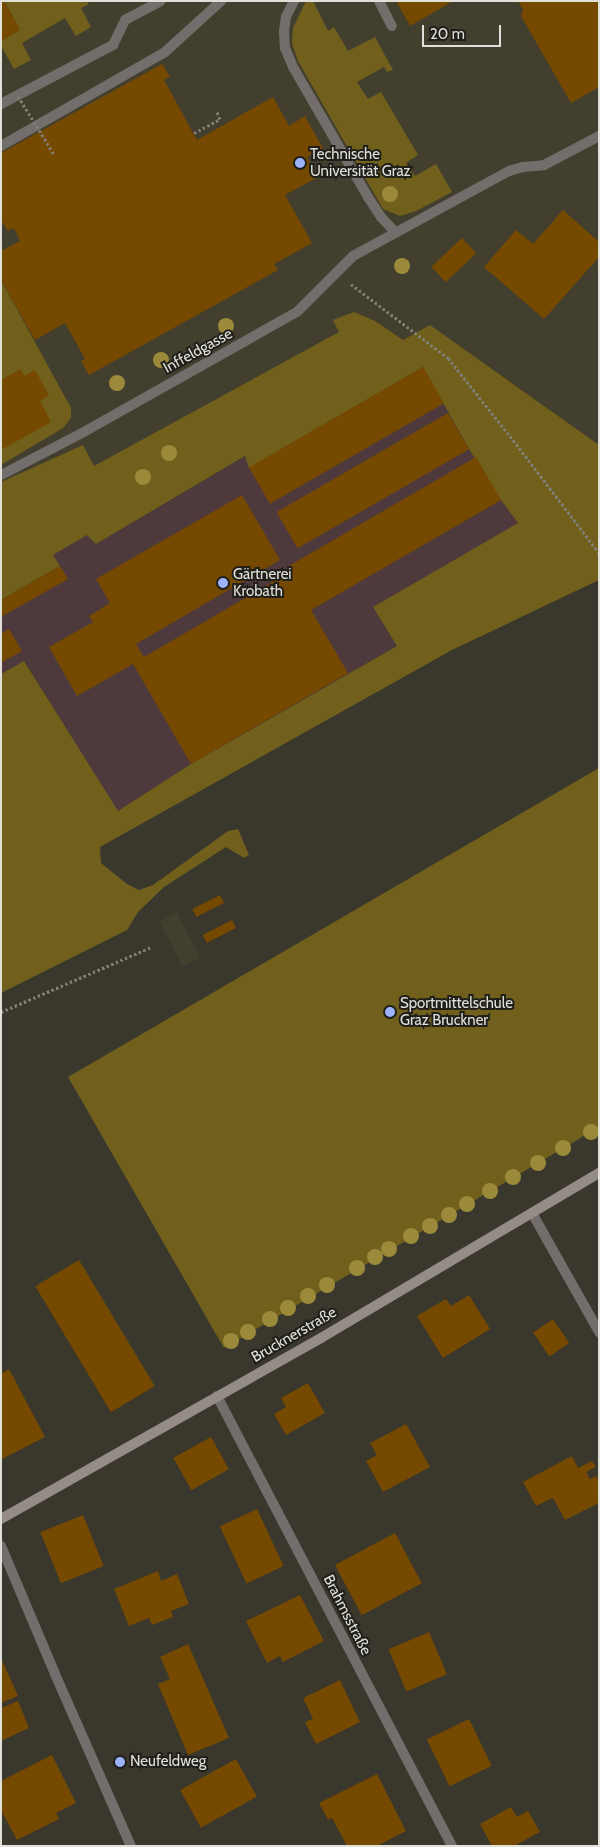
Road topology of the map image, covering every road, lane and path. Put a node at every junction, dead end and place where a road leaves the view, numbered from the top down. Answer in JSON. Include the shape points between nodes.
{"nodes":[{"id":1,"x":160,"y":1,"type":"edge"},
{"id":2,"x":221,"y":1,"type":"edge"},
{"id":3,"x":294,"y":1,"type":"edge"},
{"id":4,"x":378,"y":1,"type":"edge"},
{"id":5,"x":392,"y":26,"type":"dead end"},
{"id":6,"x":18,"y":96,"type":"junction"},
{"id":7,"x":1,"y":104,"type":"edge"},
{"id":8,"x":216,"y":112,"type":"dead end"},
{"id":9,"x":194,"y":133,"type":"dead end"},
{"id":10,"x":599,"y":136,"type":"edge"},
{"id":11,"x":1,"y":146,"type":"edge"},
{"id":12,"x":56,"y":156,"type":"dead end"},
{"id":13,"x":394,"y":232,"type":"junction"},
{"id":14,"x":337,"y":272,"type":"junction"},
{"id":15,"x":1,"y":475,"type":"edge"},
{"id":16,"x":599,"y":554,"type":"edge"},
{"id":17,"x":151,"y":947,"type":"dead end"},
{"id":18,"x":1,"y":1012,"type":"edge"},
{"id":19,"x":599,"y":1173,"type":"edge"},
{"id":20,"x":532,"y":1213,"type":"junction"},
{"id":21,"x":599,"y":1332,"type":"edge"},
{"id":22,"x":216,"y":1396,"type":"junction"},
{"id":23,"x":1,"y":1519,"type":"edge"},
{"id":24,"x":1,"y":1546,"type":"edge"},
{"id":25,"x":131,"y":1846,"type":"edge"},
{"id":26,"x":452,"y":1846,"type":"edge"}],
"edges":[{"from":1,"to":6,"type":"street","via":[[125,20],[113,44]]},
{"from":2,"to":11,"type":"street","via":[[165,52]]},
{"from":3,"to":13,"type":"street","via":[[286,17],[284,31],[285,48],[293,68],[368,196]]},
{"from":4,"to":5,"type":"street"},
{"from":6,"to":7,"type":"street"},
{"from":6,"to":12,"type":"path","bridge":true},
{"from":8,"to":9,"type":"path","via":[[220,119]]},
{"from":10,"to":13,"type":"street","name":"Inffeldgasse","via":[[544,165],[509,172]]},
{"from":13,"to":14,"type":"street","name":"Inffeldgasse","via":[[353,256]]},
{"from":14,"to":15,"type":"street","name":"Inffeldgasse","via":[[297,312]]},
{"from":14,"to":16,"type":"path","via":[[448,358]]},
{"from":17,"to":18,"type":"path"},
{"from":19,"to":20,"type":"main road","name":"Brucknerstraße"},
{"from":20,"to":21,"type":"street"},
{"from":20,"to":22,"type":"main road","name":"Brucknerstraße"},
{"from":22,"to":23,"type":"main road","name":"Brucknerstraße"},
{"from":22,"to":26,"type":"street","name":"Brahmsstraße"},
{"from":24,"to":25,"type":"street"}]}
